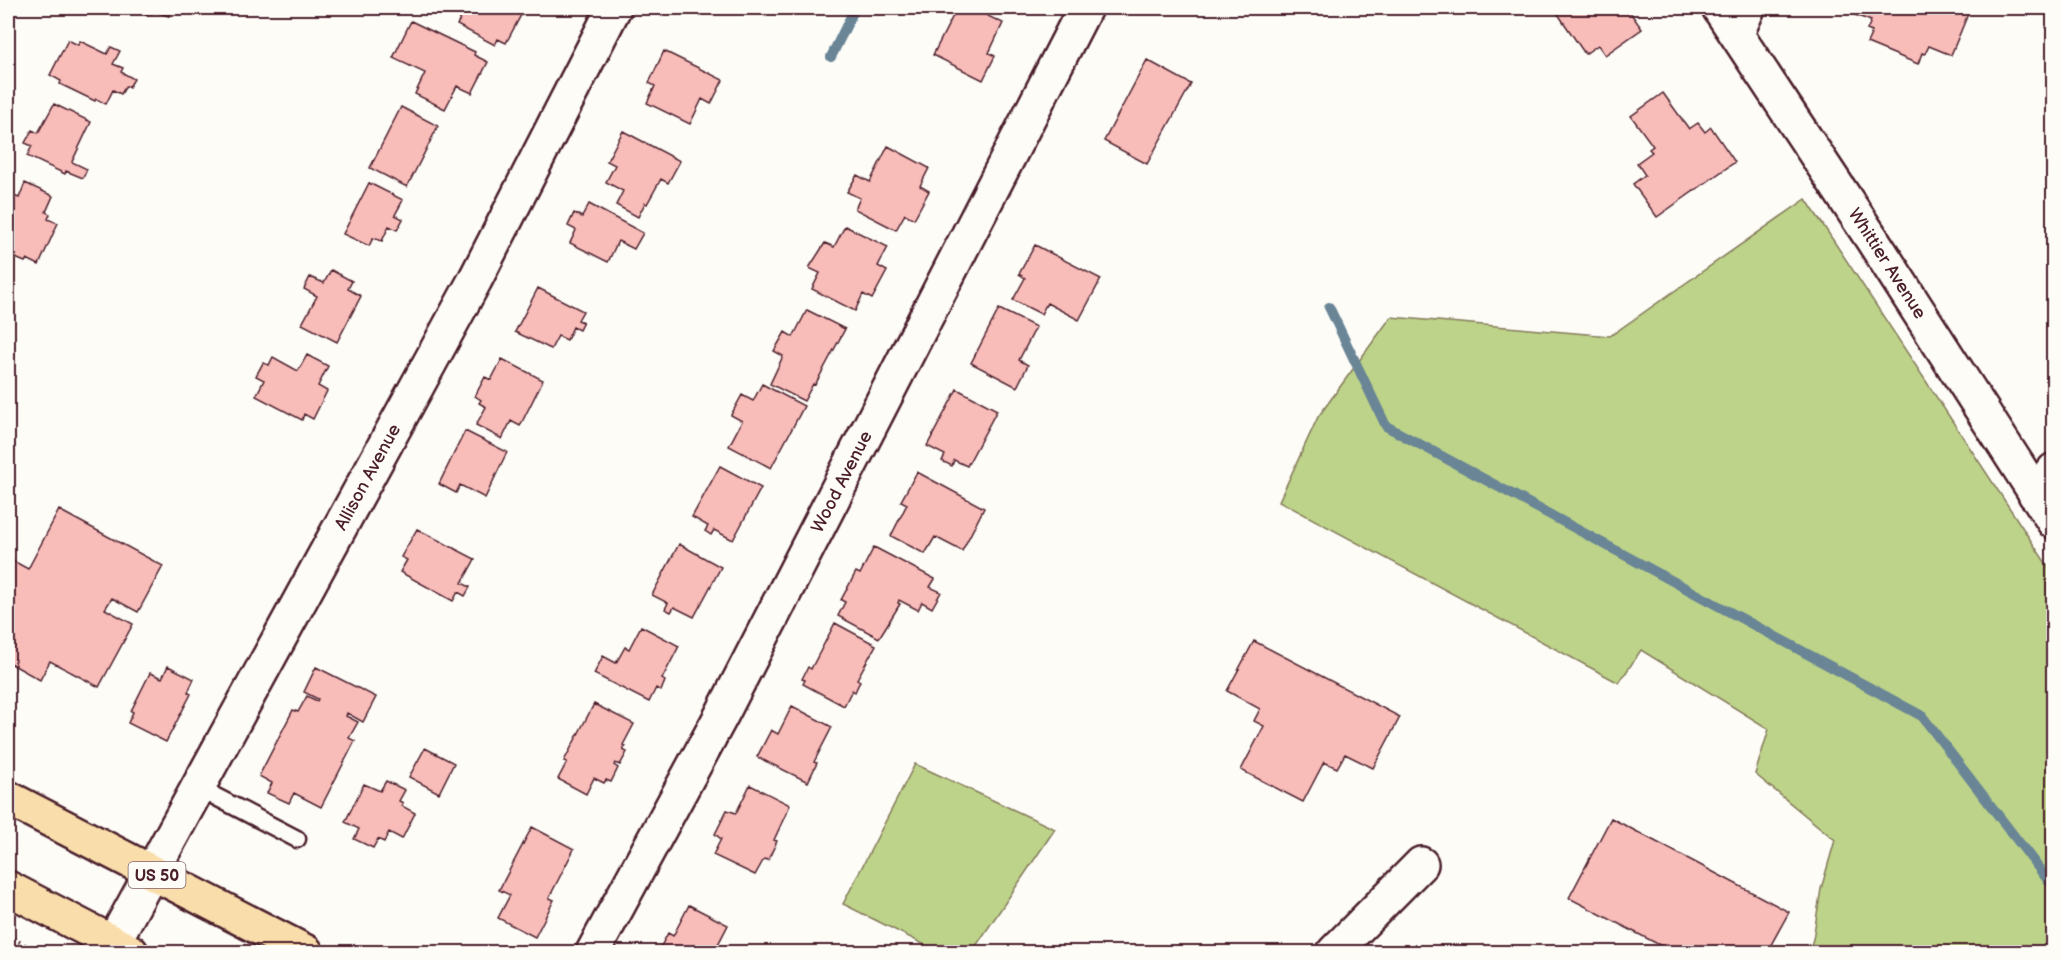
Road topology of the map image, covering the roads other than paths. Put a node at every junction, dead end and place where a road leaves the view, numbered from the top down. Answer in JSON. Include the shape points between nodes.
{"nodes":[{"id":1,"x":614,"y":8,"type":"edge"},
{"id":2,"x":1085,"y":8,"type":"edge"},
{"id":3,"x":1735,"y":16,"type":"edge"},
{"id":4,"x":2044,"y":482,"type":"edge"},
{"id":5,"x":2054,"y":522,"type":"edge"},
{"id":6,"x":199,"y":788,"type":"junction"},
{"id":7,"x":8,"y":798,"type":"edge"},
{"id":8,"x":297,"y":839,"type":"dead end"},
{"id":9,"x":1421,"y":864,"type":"dead end"},
{"id":10,"x":153,"y":873,"type":"junction"},
{"id":11,"x":8,"y":888,"type":"edge"},
{"id":12,"x":122,"y":948,"type":"edge"},
{"id":13,"x":306,"y":952,"type":"edge"},
{"id":14,"x":593,"y":952,"type":"edge"},
{"id":15,"x":1334,"y":952,"type":"edge"}],
"edges":[{"from":1,"to":6,"type":"street","name":"Allison Avenue","via":[[475,280]]},
{"from":2,"to":14,"type":"street","name":"Wood Avenue","via":[[727,706]]},
{"from":3,"to":4,"type":"street","name":"Whittier Avenue","via":[[1872,239]]},
{"from":4,"to":5,"type":"street","name":"Whittier Avenue"},
{"from":6,"to":8,"type":"lane"},
{"from":6,"to":10,"type":"street","name":"Allison Avenue"},
{"from":7,"to":10,"type":"main road","number":"US 50"},
{"from":9,"to":15,"type":"street"},
{"from":10,"to":12,"type":"street","name":"Allison Avenue"},
{"from":10,"to":13,"type":"main road","number":"US 50"},
{"from":11,"to":12,"type":"main road"}]}
